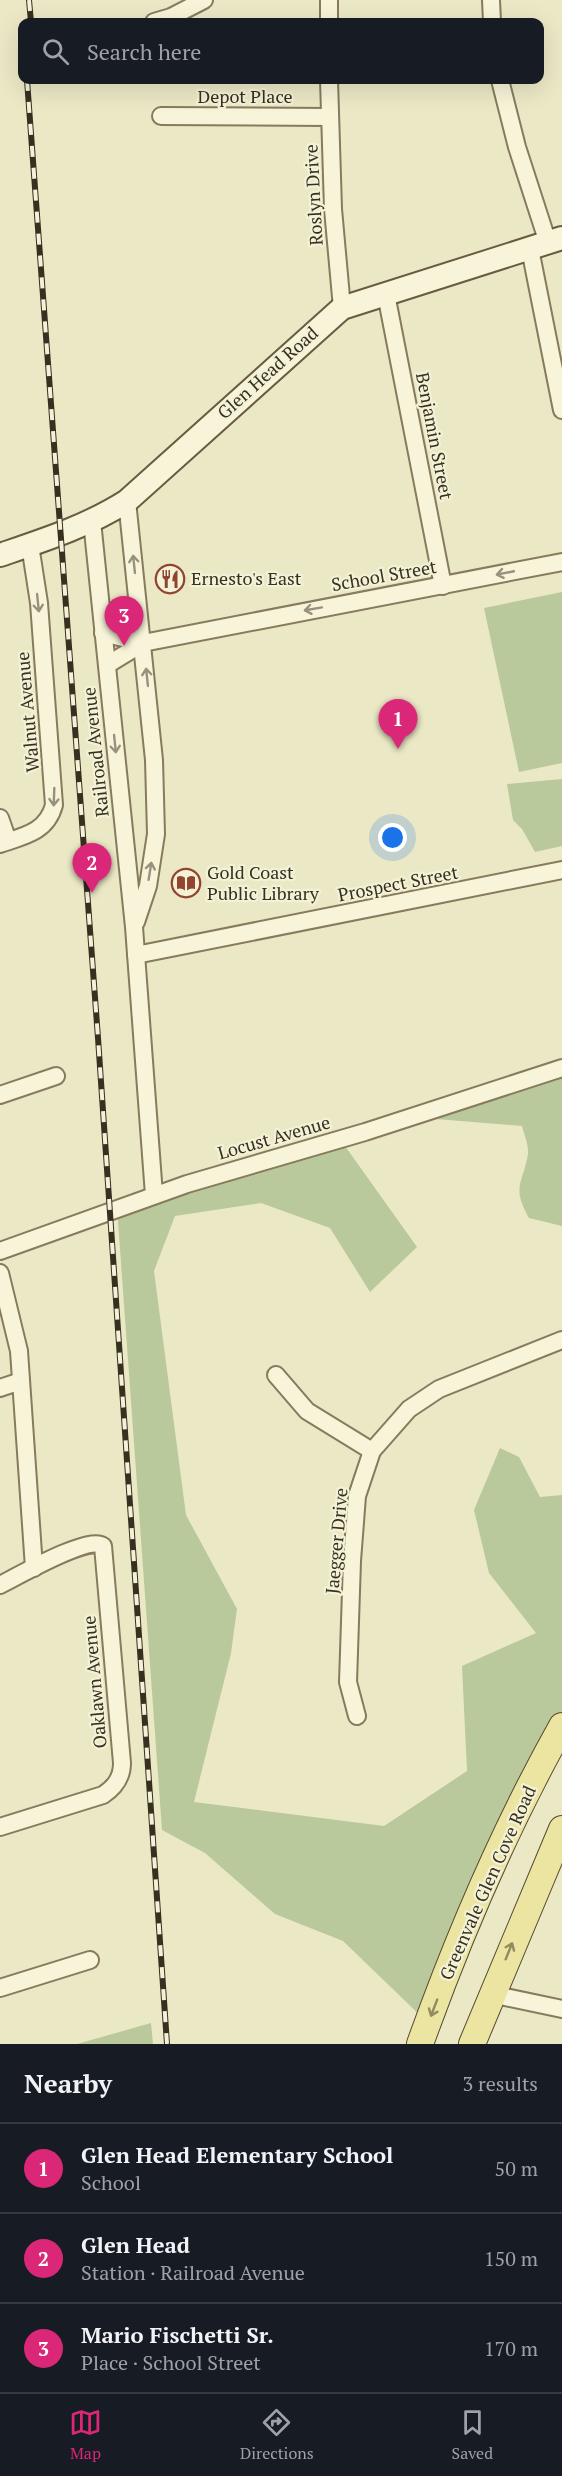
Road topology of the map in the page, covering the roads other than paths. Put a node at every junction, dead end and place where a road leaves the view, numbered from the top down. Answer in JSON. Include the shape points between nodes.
{"nodes":[{"id":1,"x":204,"y":0,"type":"edge"},
{"id":2,"x":329,"y":0,"type":"edge"},
{"id":3,"x":491,"y":0,"type":"edge"},
{"id":4,"x":163,"y":18,"type":"edge"},
{"id":5,"x":329,"y":18,"type":"edge"},
{"id":6,"x":492,"y":18,"type":"edge"},
{"id":7,"x":329,"y":84,"type":"edge"},
{"id":8,"x":501,"y":84,"type":"edge"},
{"id":9,"x":161,"y":116,"type":"dead end"},
{"id":10,"x":330,"y":117,"type":"junction"},
{"id":11,"x":547,"y":243,"type":"edge"},
{"id":12,"x":386,"y":294,"type":"junction"},
{"id":13,"x":342,"y":308,"type":"junction"},
{"id":14,"x":562,"y":410,"type":"edge"},
{"id":15,"x":127,"y":501,"type":"junction"},
{"id":16,"x":92,"y":521,"type":"junction"},
{"id":17,"x":30,"y":545,"type":"junction"},
{"id":18,"x":0,"y":555,"type":"edge"},
{"id":19,"x":562,"y":562,"type":"edge"},
{"id":20,"x":443,"y":586,"type":"junction"},
{"id":21,"x":103,"y":633,"type":"junction"},
{"id":22,"x":143,"y":643,"type":"junction"},
{"id":23,"x":107,"y":665,"type":"junction"},
{"id":24,"x":0,"y":818,"type":"edge"},
{"id":25,"x":4,"y":842,"type":"edge"},
{"id":26,"x":562,"y":870,"type":"edge"},
{"id":27,"x":134,"y":927,"type":"junction"},
{"id":28,"x":136,"y":956,"type":"junction"},
{"id":29,"x":562,"y":1068,"type":"edge"},
{"id":30,"x":56,"y":1076,"type":"dead end"},
{"id":31,"x":0,"y":1095,"type":"edge"},
{"id":32,"x":154,"y":1195,"type":"junction"},
{"id":33,"x":0,"y":1251,"type":"edge"},
{"id":34,"x":0,"y":1274,"type":"edge"},
{"id":35,"x":562,"y":1340,"type":"edge"},
{"id":36,"x":276,"y":1375,"type":"dead end"},
{"id":37,"x":21,"y":1381,"type":"junction"},
{"id":38,"x":0,"y":1388,"type":"edge"},
{"id":39,"x":372,"y":1451,"type":"junction"},
{"id":40,"x":34,"y":1569,"type":"junction"},
{"id":41,"x":0,"y":1585,"type":"edge"},
{"id":42,"x":357,"y":1716,"type":"dead end"},
{"id":43,"x":562,"y":1726,"type":"edge"},
{"id":44,"x":0,"y":1827,"type":"edge"},
{"id":45,"x":562,"y":1829,"type":"edge"},
{"id":46,"x":90,"y":1960,"type":"dead end"},
{"id":47,"x":0,"y":1988,"type":"edge"},
{"id":48,"x":491,"y":1994,"type":"junction"},
{"id":49,"x":562,"y":2009,"type":"edge"},
{"id":50,"x":420,"y":2044,"type":"edge"},
{"id":51,"x":472,"y":2044,"type":"edge"}],
"edges":[{"from":1,"to":4,"type":"street"},
{"from":2,"to":5,"type":"street"},
{"from":3,"to":6,"type":"street"},
{"from":7,"to":10,"type":"street","name":"Roslyn Drive"},
{"from":8,"to":11,"type":"street"},
{"from":9,"to":10,"type":"street","name":"Depot Place"},
{"from":10,"to":13,"type":"street","name":"Roslyn Drive"},
{"from":11,"to":12,"type":"main road","name":"Glen Head Road"},
{"from":11,"to":14,"type":"street"},
{"from":12,"to":13,"type":"main road","name":"Glen Head Road"},
{"from":12,"to":20,"type":"street","name":"Benjamin Street"},
{"from":13,"to":15,"type":"main road","name":"Glen Head Road"},
{"from":15,"to":16,"type":"main road","name":"Glen Head Road"},
{"from":22,"to":15,"type":"street","one_way":true},
{"from":16,"to":17,"type":"main road","name":"Glen Head Road"},
{"from":16,"to":21,"type":"street","name":"Railroad Avenue"},
{"from":17,"to":18,"type":"main road","name":"Glen Head Road"},
{"from":17,"to":25,"type":"street","name":"Walnut Avenue","one_way":true,"via":[[39,603],[54,805],[51,818],[40,830]]},
{"from":19,"to":20,"type":"street","name":"School Street","one_way":true},
{"from":20,"to":22,"type":"street","name":"School Street","one_way":true},
{"from":21,"to":22,"type":"street","name":"School Street"},
{"from":21,"to":23,"type":"street","name":"Railroad Avenue"},
{"from":22,"to":23,"type":"street","name":"School Street"},
{"from":27,"to":22,"type":"street","one_way":true,"via":[[148,886],[156,834],[154,760]]},
{"from":23,"to":27,"type":"street","name":"Railroad Avenue","one_way":true},
{"from":24,"to":25,"type":"street"},
{"from":26,"to":28,"type":"street","name":"Prospect Street"},
{"from":27,"to":28,"type":"street","name":"Railroad Avenue"},
{"from":28,"to":32,"type":"street","name":"Railroad Avenue"},
{"from":29,"to":32,"type":"street","name":"Locust Avenue"},
{"from":30,"to":31,"type":"street"},
{"from":32,"to":33,"type":"street","name":"Locust Avenue"},
{"from":34,"to":37,"type":"street","via":[[15,1326]]},
{"from":35,"to":39,"type":"street","name":"Jaegger Drive","via":[[439,1389],[410,1409]]},
{"from":36,"to":39,"type":"street","via":[[307,1411]]},
{"from":37,"to":38,"type":"street"},
{"from":37,"to":40,"type":"street"},
{"from":39,"to":42,"type":"street","name":"Jaegger Drive","via":[[357,1496],[352,1562],[348,1682]]},
{"from":40,"to":41,"type":"street"},
{"from":40,"to":44,"type":"street","name":"Oaklawn Avenue","via":[[94,1542],[104,1546],[122,1773],[114,1788],[103,1795]]},
{"from":43,"to":50,"type":"main road","name":"Greenvale Glen Cove Road","one_way":true,"via":[[513,1823]]},
{"from":48,"to":45,"type":"main road","one_way":true},
{"from":46,"to":47,"type":"street"},
{"from":48,"to":49,"type":"street"},
{"from":48,"to":51,"type":"main road"}]}
